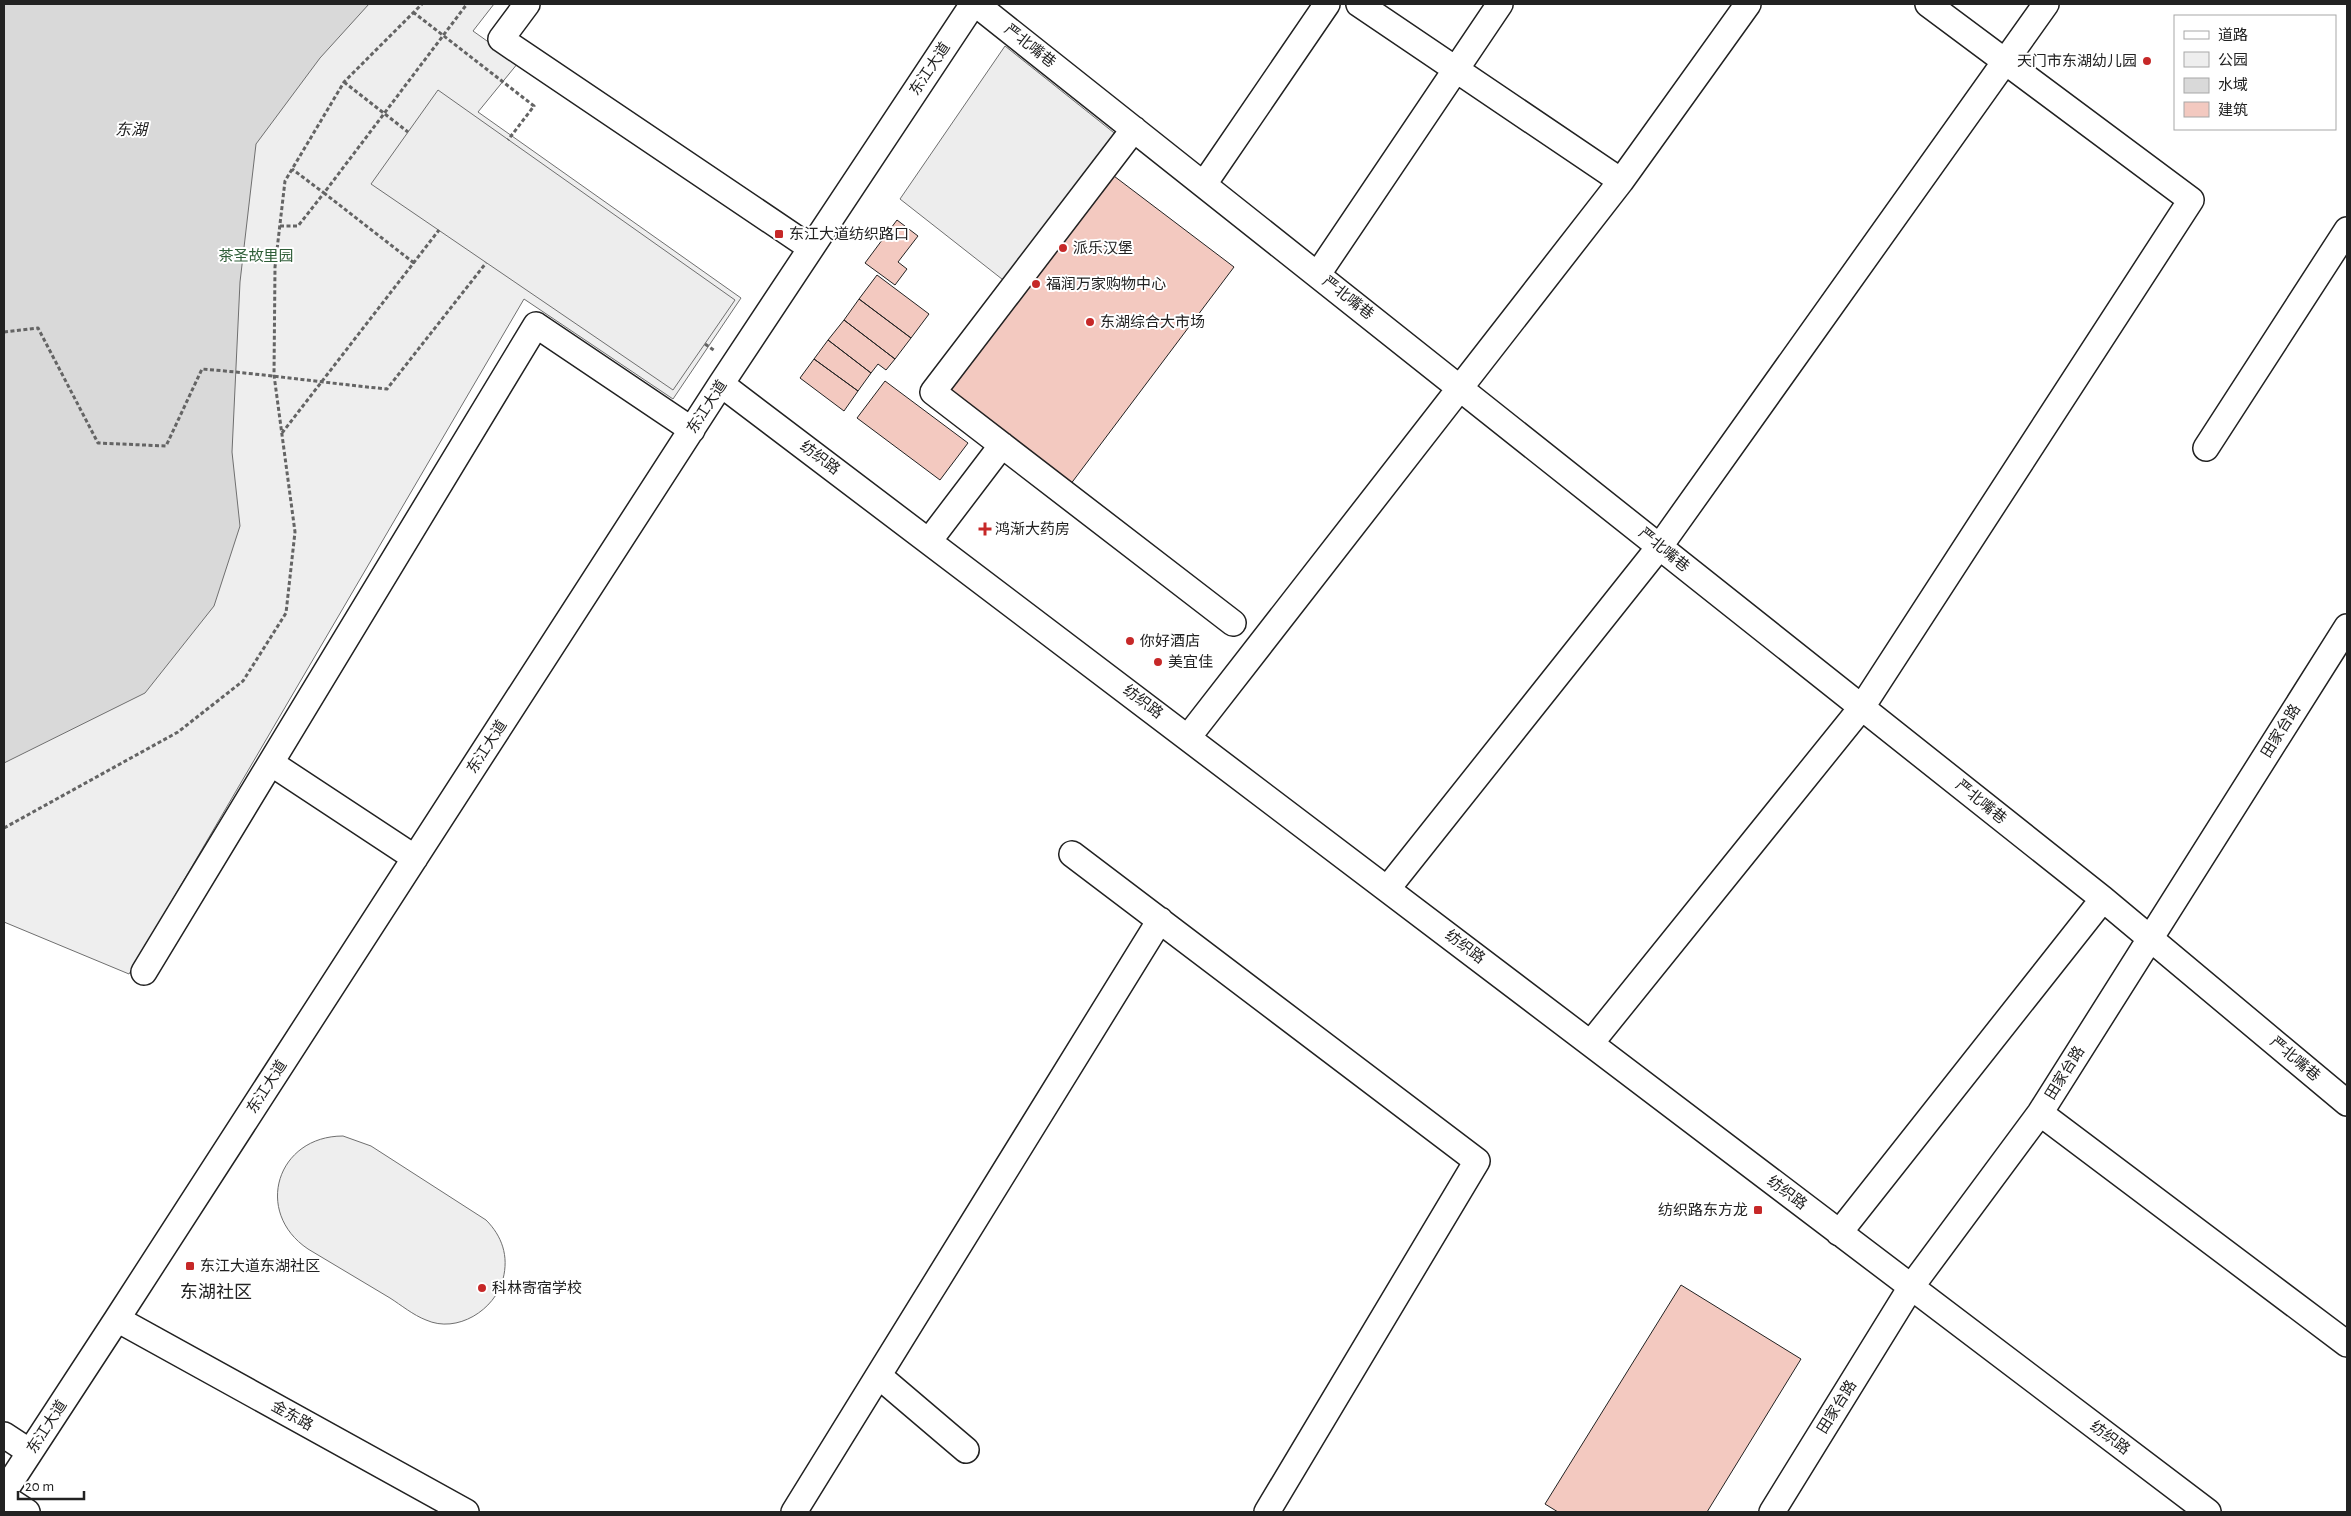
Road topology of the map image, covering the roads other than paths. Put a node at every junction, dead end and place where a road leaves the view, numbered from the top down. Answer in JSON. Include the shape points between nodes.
{"nodes":[{"id":1,"x":527,"y":4,"type":"edge"},
{"id":2,"x":975,"y":4,"type":"edge"},
{"id":3,"x":1327,"y":4,"type":"edge"},
{"id":4,"x":1359,"y":4,"type":"edge"},
{"id":5,"x":1500,"y":4,"type":"edge"},
{"id":6,"x":1748,"y":4,"type":"edge"},
{"id":7,"x":1928,"y":4,"type":"edge"},
{"id":8,"x":2046,"y":4,"type":"edge"},
{"id":9,"x":2005,"y":61,"type":"junction"},
{"id":10,"x":1456,"y":69,"type":"junction"},
{"id":11,"x":1134,"y":129,"type":"junction"},
{"id":12,"x":1621,"y":181,"type":"junction"},
{"id":13,"x":1204,"y":184,"type":"junction"},
{"id":14,"x":2347,"y":230,"type":"edge"},
{"id":15,"x":811,"y":248,"type":"junction"},
{"id":16,"x":1318,"y":274,"type":"junction"},
{"id":17,"x":722,"y":384,"type":"junction"},
{"id":18,"x":1460,"y":387,"type":"junction"},
{"id":19,"x":692,"y":430,"type":"junction"},
{"id":20,"x":1002,"y":445,"type":"junction"},
{"id":21,"x":2206,"y":448,"type":"dead end"},
{"id":22,"x":930,"y":540,"type":"junction"},
{"id":23,"x":1660,"y":546,"type":"junction"},
{"id":24,"x":1233,"y":622,"type":"dead end"},
{"id":25,"x":2347,"y":627,"type":"edge"},
{"id":26,"x":1862,"y":707,"type":"junction"},
{"id":27,"x":1189,"y":736,"type":"junction"},
{"id":28,"x":270,"y":763,"type":"junction"},
{"id":29,"x":1072,"y":854,"type":"dead end"},
{"id":30,"x":415,"y":858,"type":"junction"},
{"id":31,"x":1388,"y":888,"type":"junction"},
{"id":32,"x":2103,"y":900,"type":"junction"},
{"id":33,"x":1160,"y":920,"type":"junction"},
{"id":34,"x":2151,"y":938,"type":"junction"},
{"id":35,"x":144,"y":972,"type":"dead end"},
{"id":36,"x":1591,"y":1043,"type":"junction"},
{"id":37,"x":2347,"y":1103,"type":"edge"},
{"id":38,"x":2040,"y":1113,"type":"junction"},
{"id":39,"x":1839,"y":1233,"type":"junction"},
{"id":40,"x":1911,"y":1288,"type":"junction"},
{"id":41,"x":118,"y":1319,"type":"junction"},
{"id":42,"x":2347,"y":1344,"type":"edge"},
{"id":43,"x":879,"y":1376,"type":"junction"},
{"id":44,"x":4,"y":1436,"type":"edge"},
{"id":45,"x":966,"y":1450,"type":"dead end"},
{"id":46,"x":30,"y":1452,"type":"junction"},
{"id":47,"x":4,"y":1492,"type":"edge"},
{"id":48,"x":4,"y":1497,"type":"edge"},
{"id":49,"x":455,"y":1510,"type":"edge"},
{"id":50,"x":2203,"y":1511,"type":"edge"},
{"id":51,"x":27,"y":1512,"type":"edge"},
{"id":52,"x":794,"y":1512,"type":"edge"},
{"id":53,"x":1267,"y":1512,"type":"edge"},
{"id":54,"x":1772,"y":1512,"type":"edge"}],
"edges":[{"from":1,"to":15,"type":"street","via":[[501,39]]},
{"from":2,"to":11,"type":"street","name":"严北嘴巷"},
{"from":2,"to":15,"type":"street","name":"东江大道"},
{"from":3,"to":13,"type":"street"},
{"from":4,"to":10,"type":"street"},
{"from":5,"to":10,"type":"street"},
{"from":6,"to":12,"type":"street"},
{"from":7,"to":9,"type":"street"},
{"from":8,"to":9,"type":"street"},
{"from":9,"to":23,"type":"street"},
{"from":9,"to":26,"type":"street","via":[[2191,200]]},
{"from":10,"to":12,"type":"street"},
{"from":10,"to":16,"type":"street"},
{"from":11,"to":13,"type":"street","name":"严北嘴巷"},
{"from":11,"to":20,"type":"street","via":[[933,392]]},
{"from":12,"to":18,"type":"street"},
{"from":13,"to":16,"type":"street","name":"严北嘴巷"},
{"from":14,"to":21,"type":"street"},
{"from":15,"to":17,"type":"street","name":"东江大道"},
{"from":16,"to":18,"type":"street","name":"严北嘴巷"},
{"from":17,"to":19,"type":"street","name":"东江大道"},
{"from":17,"to":22,"type":"street","name":"纺织路"},
{"from":18,"to":23,"type":"street","name":"严北嘴巷"},
{"from":18,"to":27,"type":"street"},
{"from":19,"to":28,"type":"street","via":[[536,325]]},
{"from":19,"to":30,"type":"street","name":"东江大道"},
{"from":20,"to":22,"type":"street"},
{"from":20,"to":24,"type":"street"},
{"from":22,"to":27,"type":"street","name":"纺织路"},
{"from":23,"to":26,"type":"street","name":"严北嘴巷"},
{"from":23,"to":31,"type":"street"},
{"from":25,"to":34,"type":"street","name":"田家台路"},
{"from":26,"to":32,"type":"street","name":"严北嘴巷"},
{"from":26,"to":36,"type":"street"},
{"from":27,"to":31,"type":"street","name":"纺织路"},
{"from":28,"to":30,"type":"street"},
{"from":28,"to":35,"type":"street"},
{"from":29,"to":33,"type":"street"},
{"from":30,"to":41,"type":"street","name":"东江大道"},
{"from":31,"to":36,"type":"street","name":"纺织路"},
{"from":32,"to":34,"type":"street","name":"严北嘴巷"},
{"from":32,"to":39,"type":"street"},
{"from":33,"to":43,"type":"street"},
{"from":33,"to":53,"type":"street","via":[[1477,1161]]},
{"from":34,"to":37,"type":"street","name":"严北嘴巷"},
{"from":34,"to":38,"type":"street","name":"田家台路"},
{"from":36,"to":39,"type":"street","name":"纺织路"},
{"from":38,"to":40,"type":"street","name":"田家台路"},
{"from":38,"to":42,"type":"street"},
{"from":39,"to":40,"type":"street","name":"纺织路"},
{"from":40,"to":50,"type":"street","name":"纺织路"},
{"from":40,"to":54,"type":"street","name":"田家台路"},
{"from":41,"to":46,"type":"street","name":"东江大道"},
{"from":41,"to":49,"type":"street","name":"金东路"},
{"from":43,"to":45,"type":"street"},
{"from":43,"to":52,"type":"street"},
{"from":44,"to":46,"type":"street"},
{"from":46,"to":47,"type":"street","name":"东江大道"},
{"from":48,"to":51,"type":"street"}]}
